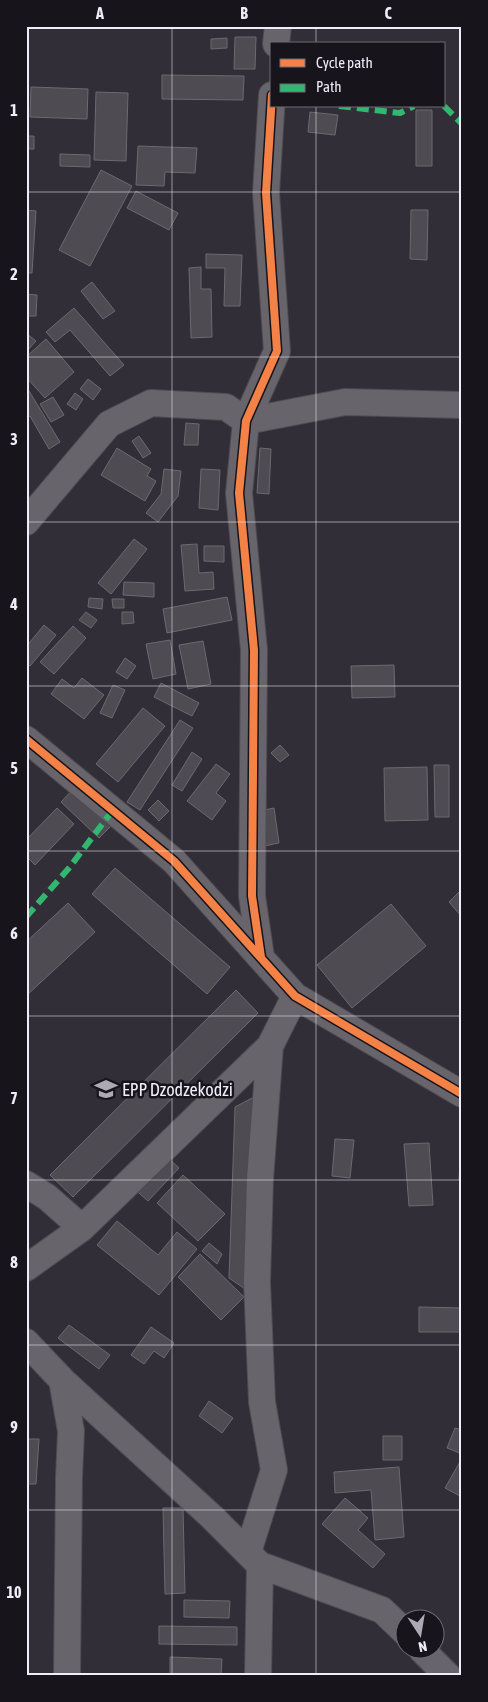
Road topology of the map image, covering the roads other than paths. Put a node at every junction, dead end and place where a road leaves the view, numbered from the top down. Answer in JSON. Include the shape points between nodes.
{"nodes":[{"id":1,"x":278,"y":26,"type":"edge"},
{"id":2,"x":276,"y":42,"type":"edge"},
{"id":3,"x":271,"y":108,"type":"edge"},
{"id":4,"x":462,"y":405,"type":"edge"},
{"id":5,"x":246,"y":421,"type":"junction"},
{"id":6,"x":26,"y":522,"type":"edge"},
{"id":7,"x":26,"y":739,"type":"edge"},
{"id":8,"x":261,"y":957,"type":"junction"},
{"id":9,"x":295,"y":996,"type":"junction"},
{"id":10,"x":270,"y":1046,"type":"junction"},
{"id":11,"x":462,"y":1094,"type":"edge"},
{"id":12,"x":26,"y":1184,"type":"edge"},
{"id":13,"x":82,"y":1228,"type":"junction"},
{"id":14,"x":26,"y":1268,"type":"edge"},
{"id":15,"x":26,"y":1342,"type":"edge"},
{"id":16,"x":62,"y":1380,"type":"junction"},
{"id":17,"x":254,"y":1558,"type":"junction"},
{"id":18,"x":396,"y":1623,"type":"edge"},
{"id":19,"x":432,"y":1660,"type":"edge"},
{"id":20,"x":67,"y":1676,"type":"edge"},
{"id":21,"x":258,"y":1676,"type":"edge"},
{"id":22,"x":448,"y":1676,"type":"edge"}],
"edges":[{"from":1,"to":2,"type":"street"},
{"from":3,"to":5,"type":"street","via":[[266,193],[277,351]]},
{"from":4,"to":5,"type":"street","via":[[345,402]]},
{"from":5,"to":6,"type":"street","via":[[226,407],[151,403],[109,424]]},
{"from":5,"to":8,"type":"street","via":[[239,492],[254,650],[252,896]]},
{"from":7,"to":8,"type":"street","via":[[174,861]]},
{"from":8,"to":9,"type":"street"},
{"from":9,"to":10,"type":"street"},
{"from":9,"to":11,"type":"street"},
{"from":10,"to":13,"type":"street"},
{"from":10,"to":17,"type":"street","via":[[260,1180],[257,1282],[262,1402],[274,1470]]},
{"from":12,"to":13,"type":"street","via":[[47,1197]]},
{"from":13,"to":14,"type":"street"},
{"from":15,"to":16,"type":"street"},
{"from":16,"to":17,"type":"street"},
{"from":16,"to":20,"type":"street","via":[[71,1431]]},
{"from":17,"to":18,"type":"street","via":[[382,1610]]},
{"from":17,"to":21,"type":"street"},
{"from":19,"to":22,"type":"street"}]}
